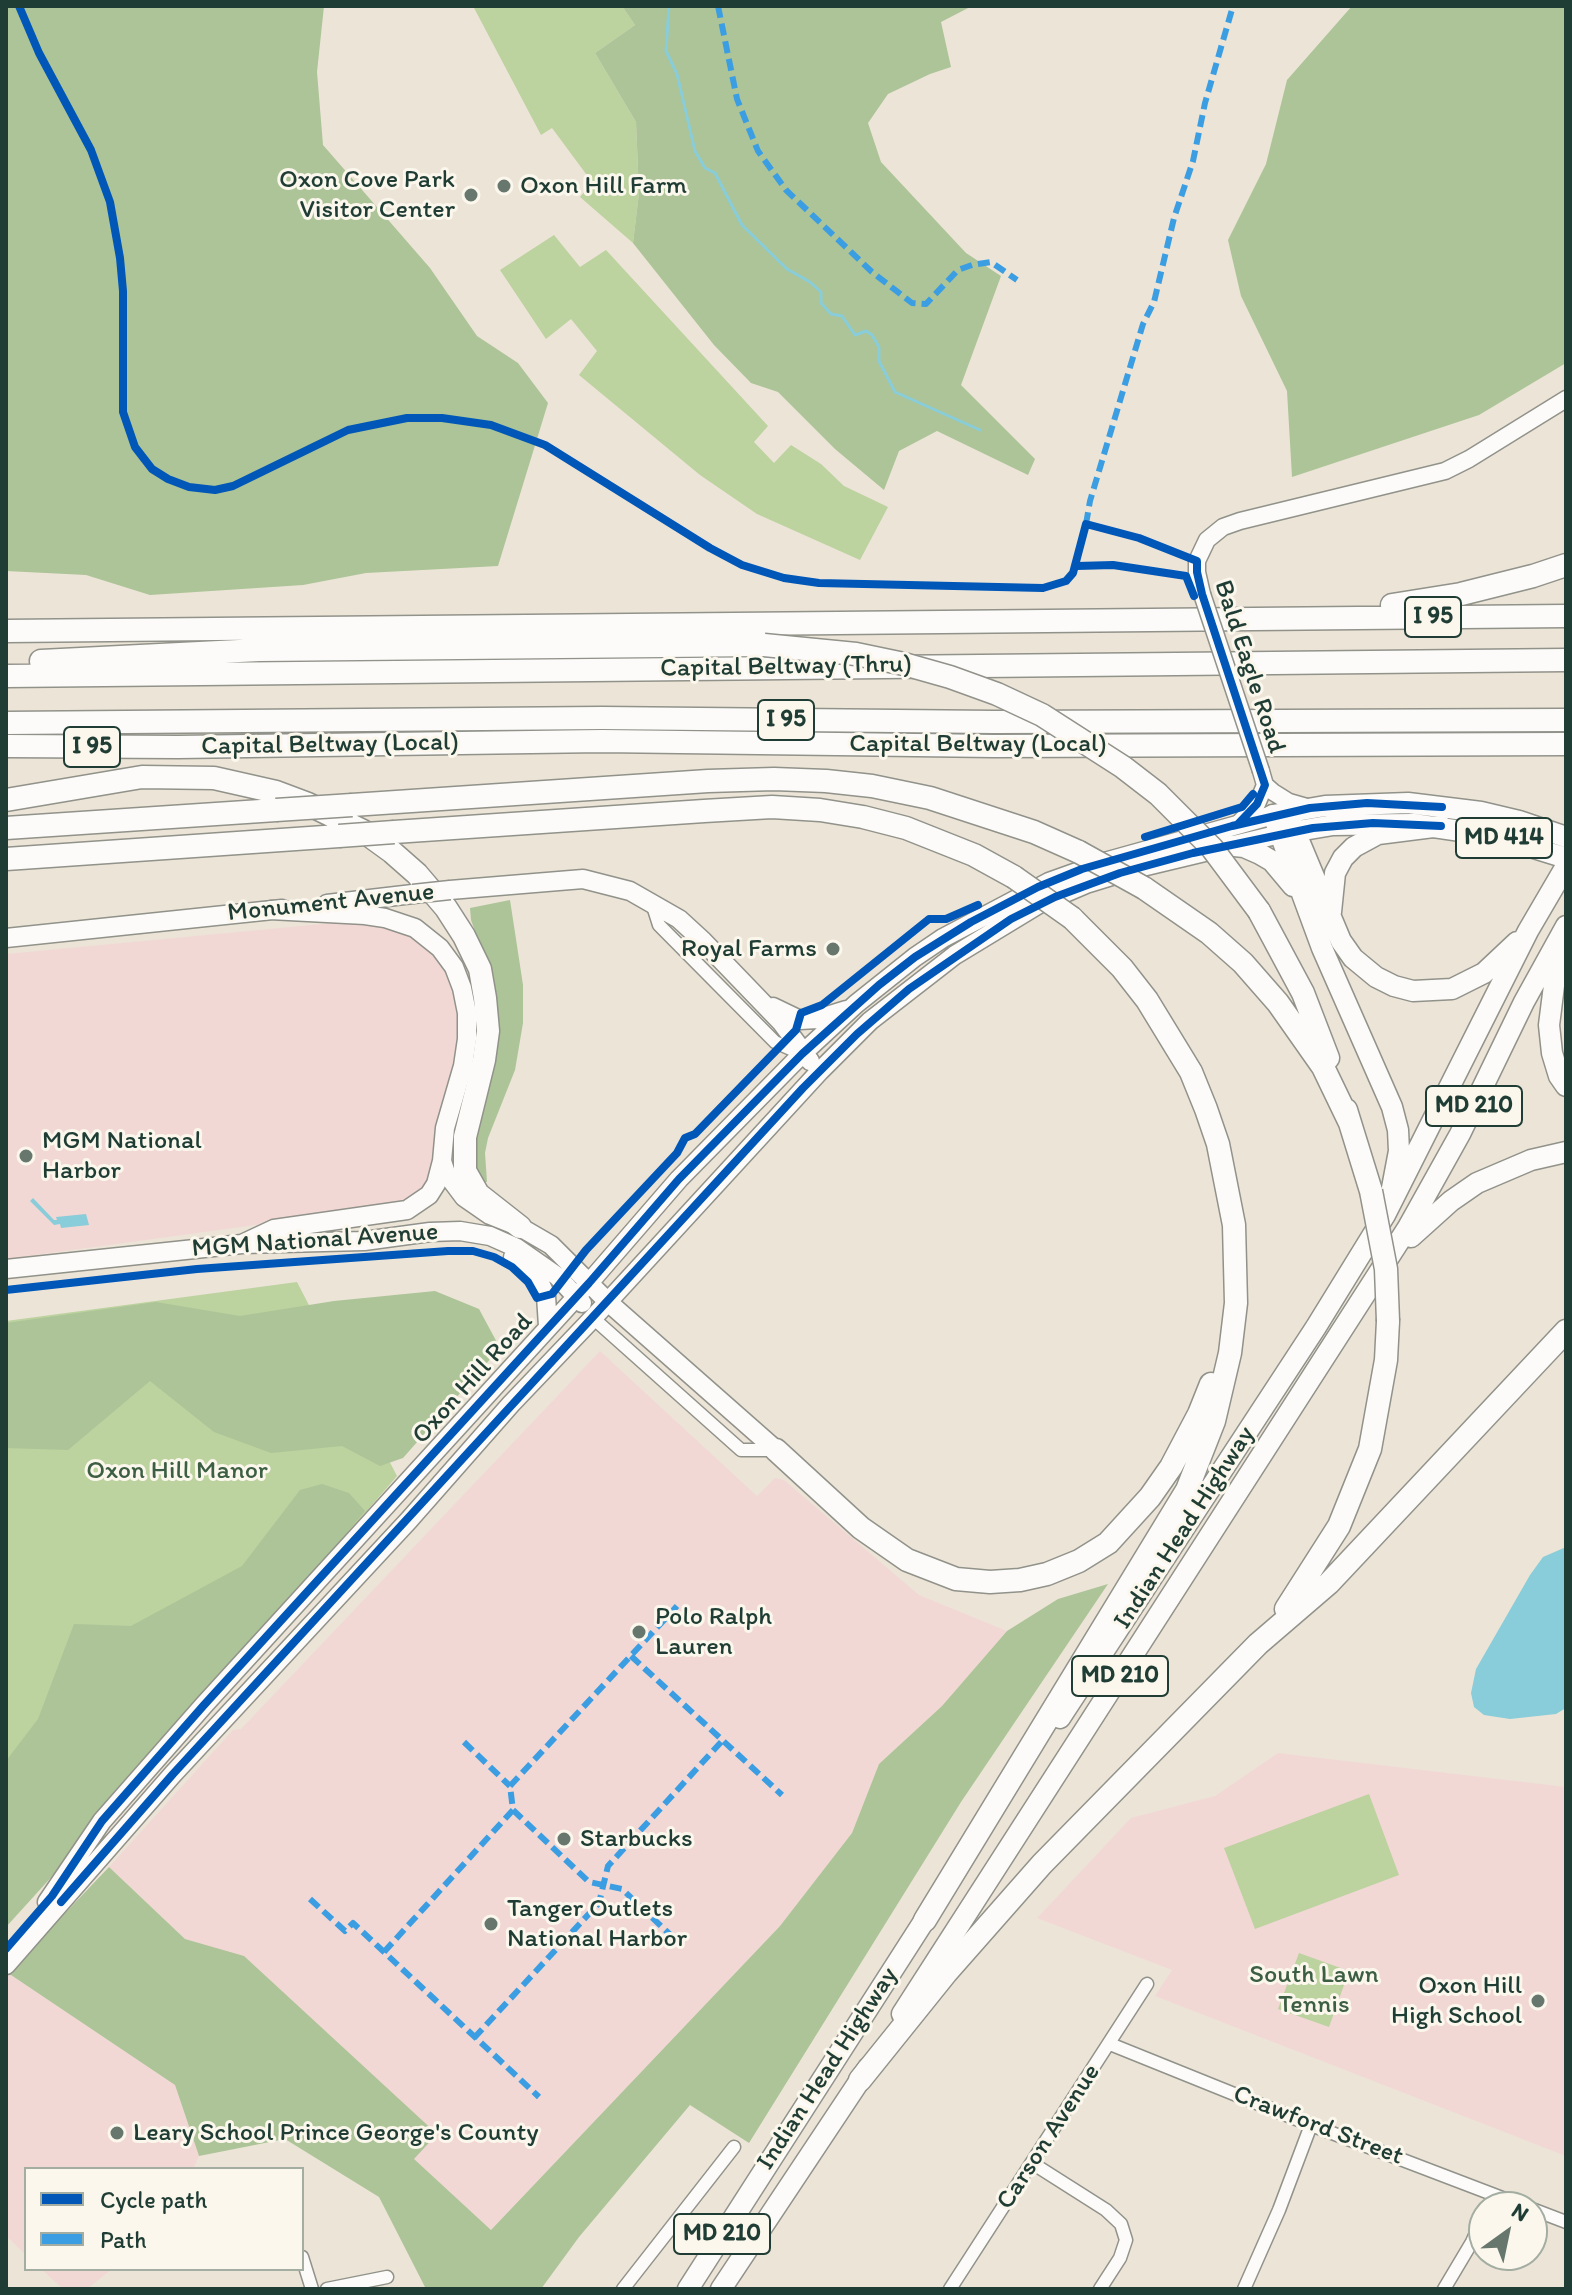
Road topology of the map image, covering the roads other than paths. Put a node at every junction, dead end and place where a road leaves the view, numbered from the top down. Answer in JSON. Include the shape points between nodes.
{"nodes":[{"id":1,"x":1566,"y":399,"type":"edge"},
{"id":2,"x":1566,"y":565,"type":"edge"},
{"id":3,"x":1566,"y":616,"type":"edge"},
{"id":4,"x":1299,"y":617,"type":"junction"},
{"id":5,"x":6,"y":631,"type":"edge"},
{"id":6,"x":1566,"y":660,"type":"edge"},
{"id":7,"x":6,"y":662,"type":"edge"},
{"id":8,"x":6,"y":676,"type":"edge"},
{"id":9,"x":1566,"y":720,"type":"edge"},
{"id":10,"x":6,"y":723,"type":"edge"},
{"id":11,"x":1566,"y":744,"type":"edge"},
{"id":12,"x":6,"y":746,"type":"edge"},
{"id":13,"x":178,"y":747,"type":"junction"},
{"id":14,"x":6,"y":762,"type":"edge"},
{"id":15,"x":1263,"y":778,"type":"junction"},
{"id":16,"x":6,"y":800,"type":"edge"},
{"id":17,"x":1293,"y":821,"type":"junction"},
{"id":18,"x":1238,"y":824,"type":"junction"},
{"id":19,"x":1441,"y":826,"type":"junction"},
{"id":20,"x":6,"y":828,"type":"edge"},
{"id":21,"x":1566,"y":837,"type":"edge"},
{"id":22,"x":1225,"y":845,"type":"junction"},
{"id":23,"x":1566,"y":858,"type":"edge"},
{"id":24,"x":6,"y":859,"type":"edge"},
{"id":25,"x":1566,"y":866,"type":"edge"},
{"id":26,"x":652,"y":903,"type":"junction"},
{"id":27,"x":1305,"y":907,"type":"junction"},
{"id":28,"x":270,"y":910,"type":"junction"},
{"id":29,"x":1334,"y":928,"type":"junction"},
{"id":30,"x":1564,"y":930,"type":"edge"},
{"id":31,"x":1528,"y":931,"type":"junction"},
{"id":32,"x":6,"y":938,"type":"edge"},
{"id":33,"x":761,"y":999,"type":"junction"},
{"id":34,"x":856,"y":1004,"type":"junction"},
{"id":35,"x":802,"y":1054,"type":"junction"},
{"id":36,"x":820,"y":1071,"type":"junction"},
{"id":37,"x":1566,"y":1086,"type":"edge"},
{"id":38,"x":1350,"y":1123,"type":"junction"},
{"id":39,"x":1566,"y":1152,"type":"edge"},
{"id":40,"x":442,"y":1161,"type":"junction"},
{"id":41,"x":1385,"y":1215,"type":"junction"},
{"id":42,"x":520,"y":1227,"type":"junction"},
{"id":43,"x":460,"y":1231,"type":"junction"},
{"id":44,"x":242,"y":1244,"type":"junction"},
{"id":45,"x":6,"y":1269,"type":"edge"},
{"id":46,"x":1379,"y":1272,"type":"junction"},
{"id":47,"x":582,"y":1289,"type":"junction"},
{"id":48,"x":608,"y":1302,"type":"junction"},
{"id":49,"x":1236,"y":1303,"type":"junction"},
{"id":50,"x":593,"y":1318,"type":"junction"},
{"id":51,"x":548,"y":1326,"type":"junction"},
{"id":52,"x":1566,"y":1331,"type":"edge"},
{"id":53,"x":776,"y":1450,"type":"junction"},
{"id":54,"x":1258,"y":1644,"type":"junction"},
{"id":55,"x":925,"y":1920,"type":"junction"},
{"id":56,"x":6,"y":1949,"type":"edge"},
{"id":57,"x":6,"y":1965,"type":"edge"},
{"id":58,"x":1147,"y":1984,"type":"dead end"},
{"id":59,"x":1110,"y":2044,"type":"junction"},
{"id":60,"x":860,"y":2080,"type":"junction"},
{"id":61,"x":1311,"y":2125,"type":"junction"},
{"id":62,"x":734,"y":2147,"type":"dead end"},
{"id":63,"x":1032,"y":2163,"type":"junction"},
{"id":64,"x":1468,"y":2191,"type":"edge"},
{"id":65,"x":1468,"y":2249,"type":"edge"},
{"id":66,"x":304,"y":2263,"type":"edge"},
{"id":67,"x":387,"y":2277,"type":"dead end"},
{"id":68,"x":312,"y":2289,"type":"edge"},
{"id":69,"x":327,"y":2289,"type":"edge"},
{"id":70,"x":623,"y":2289,"type":"edge"},
{"id":71,"x":688,"y":2289,"type":"edge"},
{"id":72,"x":721,"y":2289,"type":"edge"},
{"id":73,"x":950,"y":2289,"type":"edge"},
{"id":74,"x":1100,"y":2289,"type":"edge"},
{"id":75,"x":1244,"y":2289,"type":"edge"},
{"id":76,"x":1444,"y":2289,"type":"edge"}],
"edges":[{"from":1,"to":15,"type":"street","name":"Bald Eagle Road","bridge":true,"via":[[1445,471],[1240,521],[1207,540],[1197,561],[1202,594]]},
{"from":2,"to":4,"type":"highway","via":[[1461,594]]},
{"from":3,"to":4,"type":"highway","number":"I 95"},
{"from":4,"to":5,"type":"highway","number":"I 95"},
{"from":6,"to":8,"type":"highway","name":"Capital Beltway (Thru)","number":"I 95"},
{"from":7,"to":38,"type":"highway","bridge":true,"via":[[259,650],[764,645],[856,654],[950,677],[1042,715],[1113,759],[1158,794],[1212,848],[1259,911],[1303,993]]},
{"from":9,"to":10,"type":"highway","name":"Capital Beltway (Thru)","number":"I 95"},
{"from":11,"to":13,"type":"highway","name":"Capital Beltway (Local)","number":"I 95","via":[[602,741]]},
{"from":12,"to":13,"type":"highway","name":"Capital Beltway (Local)","number":"I 95"},
{"from":13,"to":14,"type":"highway"},
{"from":15,"to":17,"type":"street","name":"Bald Eagle Road"},
{"from":15,"to":18,"type":"street","name":"Bald Eagle Road","via":[[1257,804]]},
{"from":16,"to":42,"type":"highway","via":[[142,777],[214,778],[308,804],[392,852],[446,908],[480,969],[488,1031],[465,1137],[465,1171],[478,1194]]},
{"from":17,"to":18,"type":"main road","name":"Oxon Hill Road","number":"MD 414"},
{"from":17,"to":19,"type":"main road","number":"MD 414"},
{"from":17,"to":21,"type":"main road","name":"Oxon Hill Road","number":"MD 414","via":[[1367,803],[1442,807],[1519,821]]},
{"from":17,"to":22,"type":"main road","name":"Oxon Hill Road","number":"MD 414"},
{"from":17,"to":27,"type":"main road"},
{"from":17,"to":29,"type":"main road"},
{"from":18,"to":34,"type":"main road","name":"Oxon Hill Road","number":"MD 414","via":[[1038,887],[943,938]]},
{"from":19,"to":23,"type":"main road","number":"MD 414","via":[[1515,840]]},
{"from":19,"to":29,"type":"main road","via":[[1378,834],[1348,852],[1333,880]]},
{"from":20,"to":38,"type":"highway","bridge":true,"via":[[708,781],[826,781],[930,798],[1008,822],[1079,852],[1209,933],[1278,1003],[1323,1067]]},
{"from":22,"to":27,"type":"main road","via":[[1244,847],[1272,861]]},
{"from":22,"to":36,"type":"main road","name":"Oxon Hill Road","number":"MD 414","via":[[1101,879],[1018,915],[909,989]]},
{"from":24,"to":49,"type":"highway","bridge":true,"via":[[758,808],[820,810],[906,828],[1014,877],[1072,918],[1147,1000],[1201,1097],[1218,1144],[1235,1238]]},
{"from":25,"to":31,"type":"main road","name":"Indian Head Highway","number":"MD 210"},
{"from":26,"to":28,"type":"main road","name":"Monument Avenue","bridge":true,"via":[[616,886],[583,879]]},
{"from":26,"to":33,"type":"main road","name":"Monument Avenue","via":[[679,919]]},
{"from":26,"to":35,"type":"street","name":"Monument Avenue","via":[[659,925],[775,1042]]},
{"from":27,"to":41,"type":"main road","via":[[1398,1130],[1399,1151]]},
{"from":28,"to":32,"type":"main road","name":"Monument Avenue"},
{"from":28,"to":40,"type":"main road","via":[[365,915],[406,924],[430,938],[454,967],[467,1039]]},
{"from":29,"to":31,"type":"main road","via":[[1353,958],[1376,977],[1413,991],[1435,992],[1484,973]]},
{"from":30,"to":37,"type":"main road","via":[[1549,1025],[1552,1053]]},
{"from":30,"to":46,"type":"main road","name":"Indian Head Highway","number":"MD 210","via":[[1434,1183]]},
{"from":31,"to":41,"type":"main road","name":"Indian Head Highway","number":"MD 210"},
{"from":33,"to":34,"type":"main road","via":[[800,1020]]},
{"from":33,"to":35,"type":"main road","name":"Monument Avenue"},
{"from":34,"to":35,"type":"main road","name":"Oxon Hill Road","number":"MD 414"},
{"from":35,"to":36,"type":"main road","name":"Monument Avenue"},
{"from":35,"to":47,"type":"main road","name":"Oxon Hill Road","number":"MD 414","via":[[679,1179]]},
{"from":36,"to":48,"type":"main road","name":"Oxon Hill Road","number":"MD 414"},
{"from":38,"to":54,"type":"highway","bridge":true,"via":[[1371,1191],[1386,1269],[1388,1321],[1379,1409],[1370,1449],[1339,1526],[1290,1605]]},
{"from":39,"to":46,"type":"main road","via":[[1477,1183],[1427,1221]]},
{"from":40,"to":42,"type":"main road","name":"MGM National Avenue","via":[[464,1197]]},
{"from":40,"to":44,"type":"main road","via":[[429,1195],[407,1210],[274,1229]]},
{"from":41,"to":55,"type":"main road","name":"Indian Head Highway","number":"MD 210"},
{"from":42,"to":47,"type":"main road","name":"MGM National Avenue","via":[[551,1245]]},
{"from":43,"to":44,"type":"main road","name":"MGM National Avenue","via":[[364,1241]]},
{"from":43,"to":47,"type":"main road","name":"MGM National Avenue","via":[[517,1248]]},
{"from":43,"to":51,"type":"main road","via":[[505,1251],[532,1272],[546,1296]]},
{"from":44,"to":45,"type":"main road","name":"MGM National Avenue"},
{"from":46,"to":60,"type":"main road","name":"Indian Head Highway","number":"MD 210"},
{"from":47,"to":48,"type":"main road","name":"MGM National Avenue"},
{"from":47,"to":50,"type":"main road","name":"MGM National Avenue"},
{"from":47,"to":51,"type":"main road","name":"Oxon Hill Road","number":"MD 414"},
{"from":48,"to":50,"type":"main road","name":"Oxon Hill Road","number":"MD 414"},
{"from":48,"to":53,"type":"main road","name":"MGM National Avenue"},
{"from":49,"to":53,"type":"highway","via":[[1199,1414],[1171,1467],[1108,1543],[1047,1574],[990,1582],[931,1571],[886,1548]]},
{"from":49,"to":55,"type":"highway","via":[[1214,1421],[1187,1490]]},
{"from":50,"to":53,"type":"street","via":[[741,1450]]},
{"from":50,"to":57,"type":"main road","name":"Oxon Hill Road","number":"MD 414","via":[[173,1774]]},
{"from":51,"to":56,"type":"main road","name":"Oxon Hill Road","number":"MD 414","via":[[102,1821],[52,1896]]},
{"from":52,"to":54,"type":"highway","via":[[1329,1583]]},
{"from":54,"to":60,"type":"highway","via":[[1042,1864]]},
{"from":55,"to":71,"type":"main road","name":"Indian Head Highway","number":"MD 210"},
{"from":58,"to":59,"type":"street","name":"Carson Avenue"},
{"from":59,"to":61,"type":"street","name":"Crawford Street"},
{"from":59,"to":63,"type":"street","name":"Carson Avenue"},
{"from":60,"to":72,"type":"main road","name":"Indian Head Highway","number":"MD 210"},
{"from":61,"to":64,"type":"street","name":"Crawford Street"},
{"from":61,"to":75,"type":"street"},
{"from":62,"to":70,"type":"street"},
{"from":63,"to":73,"type":"street","name":"Carson Avenue"},
{"from":63,"to":74,"type":"street","via":[[1121,2224],[1126,2240]]},
{"from":65,"to":76,"type":"street"},
{"from":66,"to":68,"type":"street"},
{"from":67,"to":69,"type":"street"}]}
